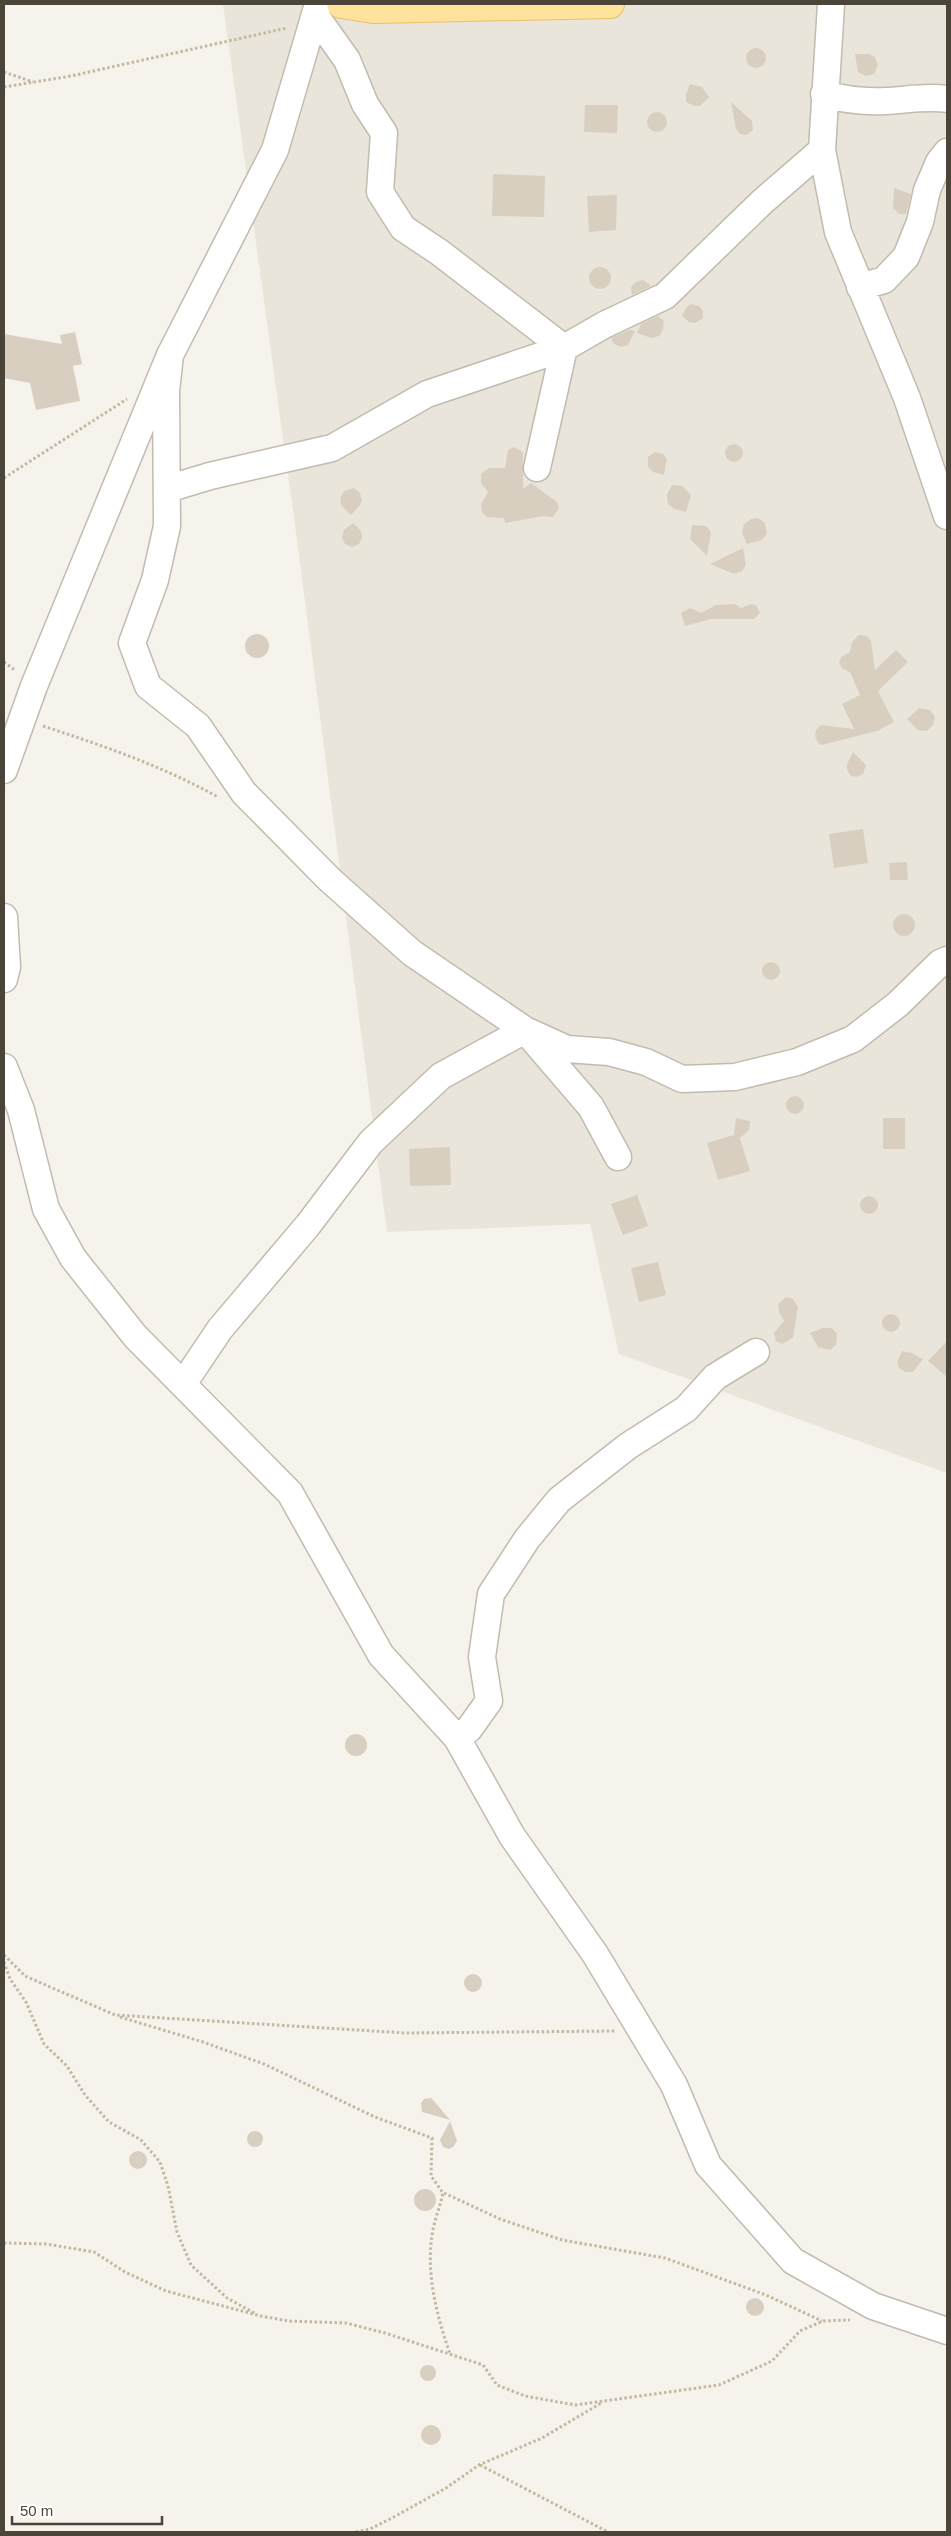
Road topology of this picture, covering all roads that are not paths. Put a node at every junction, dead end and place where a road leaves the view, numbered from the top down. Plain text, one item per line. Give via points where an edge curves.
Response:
1 (610, 4) edge
2 (831, 4) edge
3 (353, 5) edge
4 (315, 14) edge
5 (824, 94) junction
6 (947, 98) edge
7 (822, 150) junction
8 (947, 152) edge
9 (860, 287) junction
10 (564, 348) junction
11 (170, 355) junction
12 (537, 468) dead end
13 (167, 489) junction
14 (947, 516) edge
15 (4, 770) edge
16 (4, 917) edge
17 (947, 960) edge
18 (4, 979) edge
19 (525, 1030) junction
20 (4, 1067) edge
21 (618, 1157) dead end
22 (756, 1352) dead end
23 (183, 1384) junction
24 (457, 1738) junction
25 (912, 2318) junction
26 (947, 2319) edge
27 (947, 2331) edge

1 - 3 main road via 373,9
2 - 5 street
4 - 10 street via 347,60 365,104 384,133 380,192 403,228
4 - 11 street via 275,150
5 - 6 street via 850,101
5 - 7 street
7 - 9 street via 838,232
7 - 10 street via 762,202 666,296
8 - 9 street via 927,190 920,222 906,257 884,280
9 - 14 street via 907,398
10 - 12 street
10 - 13 street via 427,394 332,448
11 - 13 street via 166,391
11 - 15 street
13 - 19 street via 167,526 155,580 132,643 148,686 198,726 244,793 330,880 412,953
16 - 18 street via 7,967
17 - 19 street via 853,1039 797,1062 735,1077 682,1079 646,1062 609,1052 567,1049
19 - 21 street via 591,1107
19 - 23 street via 440,1076 371,1142 308,1225 220,1329
20 - 23 street via 21,1110 46,1209 73,1258 135,1336
22 - 24 street via 714,1377 686,1409 628,1446 559,1500 527,1539 491,1594 482,1657 489,1701 469,1730
23 - 24 street via 290,1493 381,1655
24 - 25 street via 512,1836 594,1954 674,2085 708,2165 793,2261 873,2306
25 - 26 street
25 - 27 street

